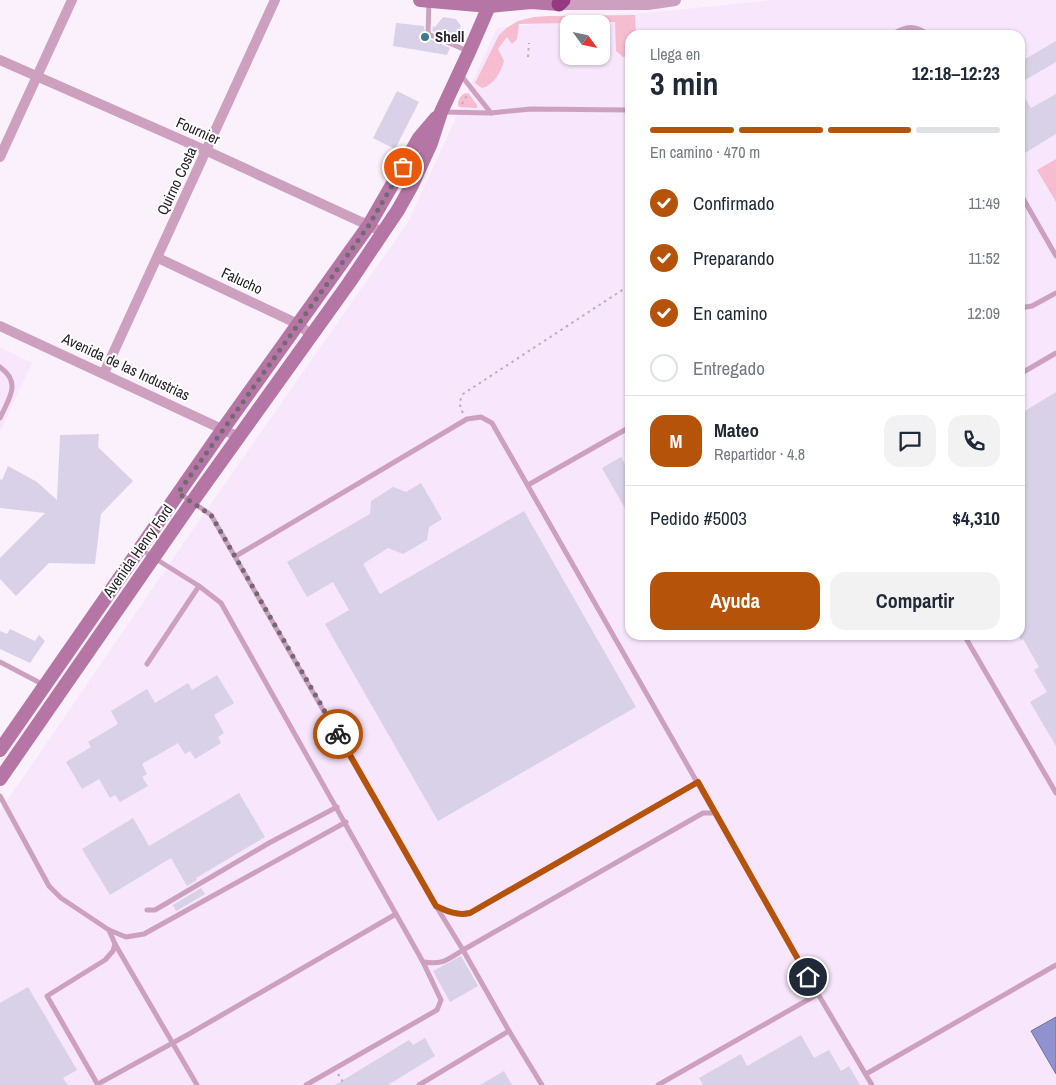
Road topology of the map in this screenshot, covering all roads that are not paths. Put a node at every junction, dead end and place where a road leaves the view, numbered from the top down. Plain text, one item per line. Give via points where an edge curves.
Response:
1 (72, 0) edge
2 (275, 0) edge
3 (424, 0) edge
4 (675, 0) edge
5 (491, 2) edge
6 (561, 2) edge
7 (901, 30) edge
8 (920, 30) edge
9 (470, 52) junction
10 (0, 60) edge
11 (459, 73) junction
12 (37, 76) junction
13 (625, 110) edge
14 (441, 112) junction
15 (491, 113) junction
16 (207, 151) junction
17 (0, 157) edge
18 (1025, 202) edge
19 (369, 225) junction
20 (383, 232) junction
21 (1056, 256) edge
22 (158, 258) junction
23 (1056, 293) edge
24 (1025, 307) edge
25 (298, 324) junction
26 (0, 326) edge
27 (312, 336) junction
28 (1056, 353) edge
29 (0, 366) edge
30 (1025, 371) edge
31 (104, 374) junction
32 (0, 418) edge
33 (223, 429) junction
34 (625, 430) edge
35 (239, 438) junction
36 (528, 485) junction
37 (178, 493) junction
38 (192, 502) junction
39 (140, 549) junction
40 (236, 556) junction
41 (153, 558) junction
42 (198, 586) junction
43 (967, 640) edge
44 (0, 662) edge
45 (147, 664) dead end
46 (45, 685) junction
47 (0, 750) edge
48 (0, 779) edge
49 (698, 782) junction
50 (1056, 794) edge
51 (0, 796) edge
52 (337, 808) junction
53 (716, 813) junction
54 (346, 822) junction
55 (436, 906) junction
56 (147, 910) dead end
57 (396, 914) junction
58 (109, 930) junction
59 (114, 944) junction
60 (463, 950) junction
61 (423, 962) junction
62 (1056, 965) edge
63 (818, 994) junction
64 (510, 1031) junction
65 (173, 1042) junction
66 (866, 1074) junction
67 (98, 1085) edge
68 (198, 1085) edge
69 (306, 1085) edge
70 (419, 1085) edge
71 (542, 1085) edge
72 (658, 1085) edge
73 (872, 1085) edge

1 - 12 street
2 - 16 street, Quirno Costa
3 - 5 main road
3 - 9 lane via 428,34
4 - 6 street via 642,4
5 - 6 main road
5 - 9 main road, Avenida Henry Ford
7 - 8 lane via 914,27
9 - 11 main road, Avenida Henry Ford
10 - 12 street, Fournier
11 - 14 main road, Avenida Henry Ford
11 - 15 lane
12 - 16 street, Fournier
12 - 17 street
13 - 15 lane via 531,109
14 - 15 lane
14 - 19 main road, Avenida Henry Ford via 420,138
14 - 20 main road, Avenida Henry Ford via 412,185
16 - 19 street, Fournier
16 - 22 street, Quirno Costa
18 - 21 lane
19 - 20 street, Fournier
19 - 25 main road, Avenida Henry Ford
20 - 27 main road, Avenida Henry Ford
22 - 25 street, Falucho
22 - 31 street, Quirno Costa
23 - 24 lane
25 - 27 street, Falucho
25 - 33 main road, Avenida Henry Ford
26 - 31 street, Avenida de las Industrias
27 - 35 main road, Avenida Henry Ford
28 - 30 lane
29 - 32 lane via 9,375 13,389
31 - 33 street, Avenida de las Industrias
33 - 35 street, Avenida de las Industrias
33 - 37 main road, Avenida Henry Ford
34 - 36 lane
35 - 38 main road, Avenida Henry Ford
36 - 40 lane via 492,423 481,417 467,419
36 - 49 lane
37 - 38 lane
37 - 39 main road, Avenida Henry Ford
38 - 40 lane via 211,515
38 - 41 main road, Avenida Henry Ford
39 - 41 lane
39 - 46 main road, Avenida Henry Ford
40 - 55 lane
41 - 42 lane
41 - 48 main road, Avenida Henry Ford
42 - 45 lane
42 - 52 lane via 215,597 225,609
43 - 50 lane
44 - 46 lane
46 - 47 main road, Avenida Henry Ford
49 - 53 lane
49 - 55 lane via 470,913 454,914
51 - 58 lane via 49,886 61,898
52 - 54 lane
52 - 56 lane via 269,843 155,910
53 - 60 lane via 703,813
53 - 63 lane
54 - 57 lane
54 - 58 lane via 144,934 126,937
55 - 60 lane
57 - 61 lane
57 - 65 lane
58 - 59 lane
59 - 65 lane
59 - 67 lane via 106,960 47,996
60 - 61 lane via 437,964
60 - 64 lane
61 - 69 lane via 441,1000 437,1010
62 - 66 lane
63 - 66 lane
63 - 72 lane
64 - 70 lane
64 - 71 lane
65 - 67 lane
65 - 68 lane
66 - 73 lane

